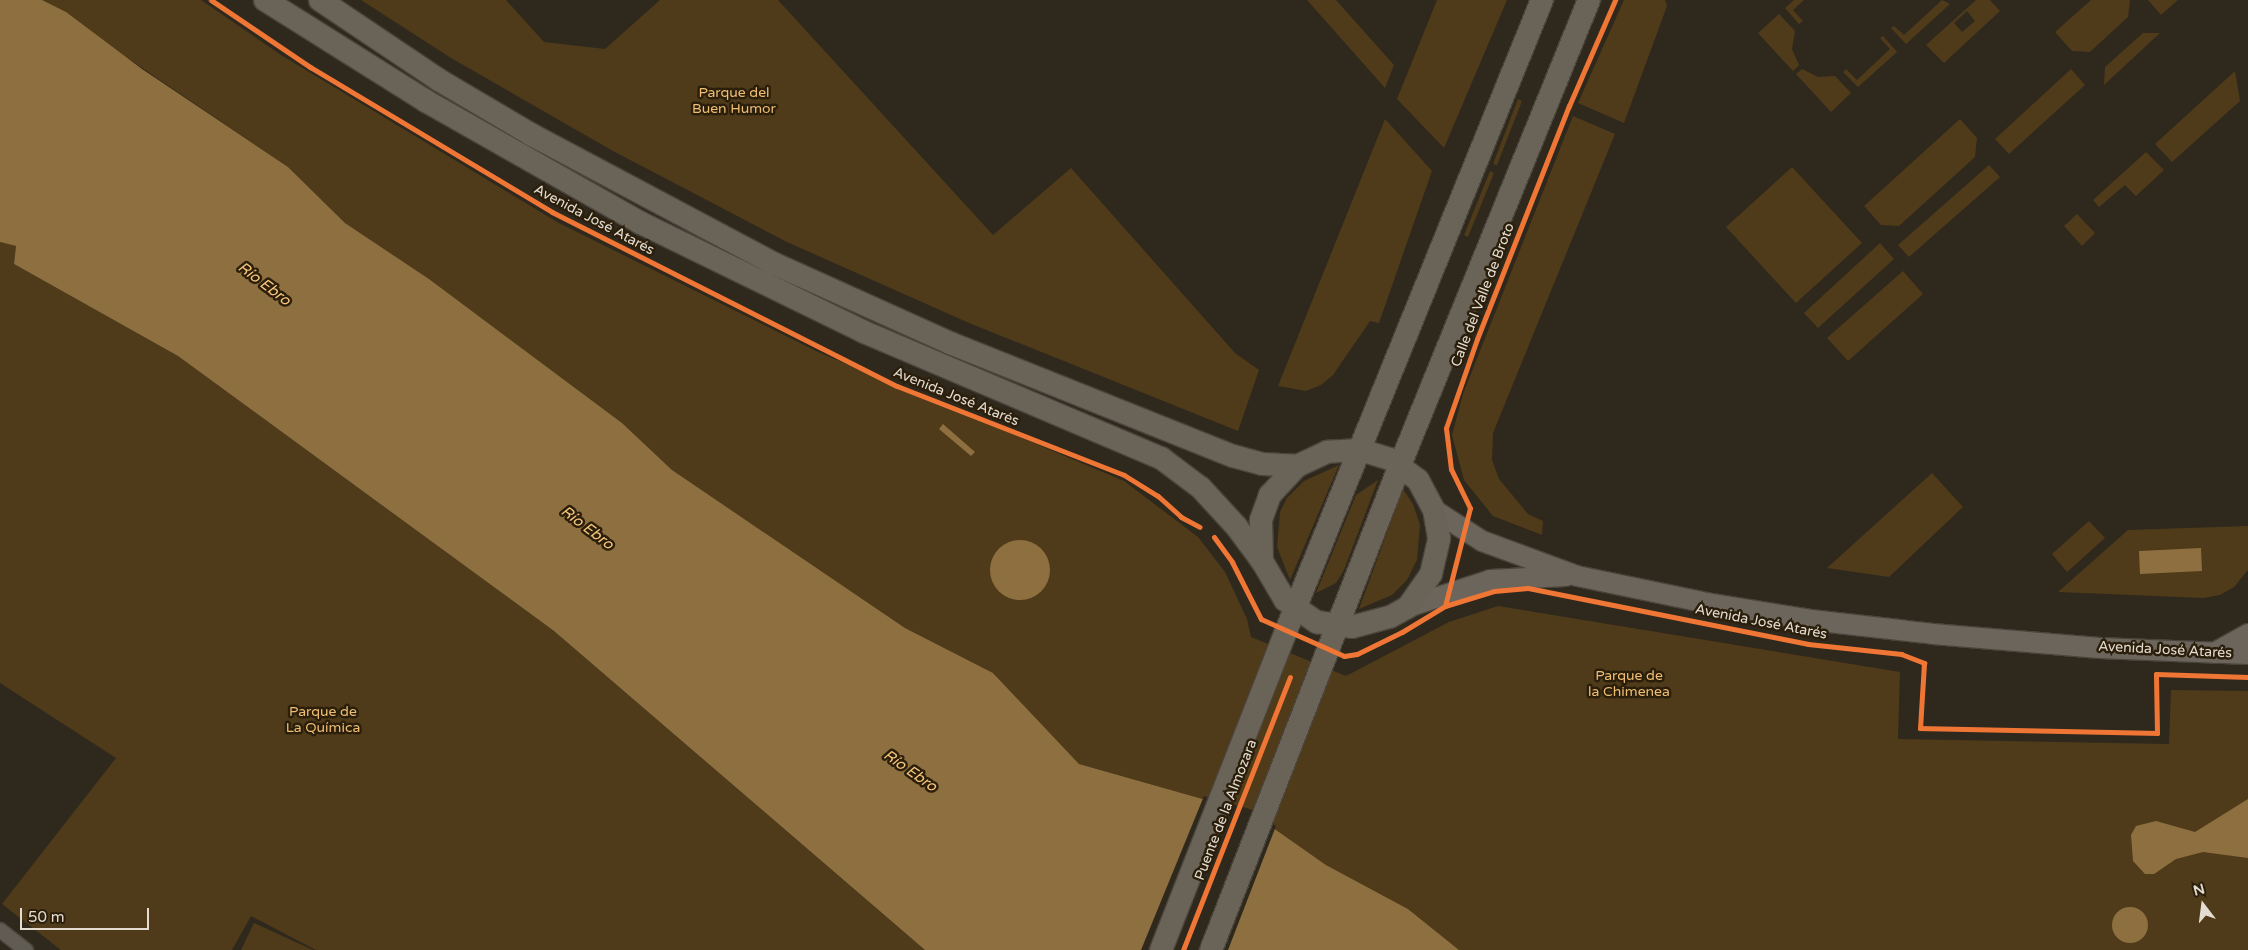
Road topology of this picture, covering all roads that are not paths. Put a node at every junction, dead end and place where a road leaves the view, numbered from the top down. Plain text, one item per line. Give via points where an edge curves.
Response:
1 (265, 0) edge
2 (320, 0) edge
3 (1542, 0) edge
4 (1589, 0) edge
5 (1360, 450) junction
6 (1400, 464) junction
7 (1297, 466) junction
8 (1434, 510) junction
9 (1262, 561) junction
10 (1577, 576) junction
11 (1408, 606) junction
12 (1294, 610) junction
13 (1338, 627) junction
14 (2248, 634) edge
15 (2212, 654) junction
16 (2248, 654) edge
17 (0, 930) edge
18 (26, 950) edge
19 (1161, 950) edge
20 (1211, 950) edge

1 - 9 main road, Avenida José Atarés via 426,102 641,222 864,332 1161,458 1201,488
2 - 7 main road, Avenida José Atarés via 440,80 532,135 775,264 950,343 1233,456 1262,464
3 - 5 main road
4 - 6 main road, Calle del Valle de Broto
5 - 6 main road, Avenida José Atarés
5 - 7 main road, Avenida José Atarés via 1327,452
5 - 12 main road
6 - 8 main road, Avenida José Atarés via 1418,480
6 - 13 main road, Calle del Valle de Broto
7 - 9 main road, Avenida José Atarés via 1277,486 1265,506 1260,530
8 - 10 main road, Avenida José Atarés via 1482,541
8 - 11 main road, Avenida José Atarés via 1439,538 1431,574
9 - 12 main road, Avenida José Atarés via 1277,590
10 - 11 main road, Avenida José Atarés via 1490,580
10 - 15 main road, Avenida José Atarés via 1811,620 2013,641
11 - 13 main road, Avenida José Atarés via 1369,624
12 - 13 main road, Avenida José Atarés via 1317,622
12 - 19 main road, Puente de la Almozara
13 - 20 main road, Calle del Valle de Broto
14 - 15 main road
15 - 16 main road, Avenida José Atarés
17 - 18 street

